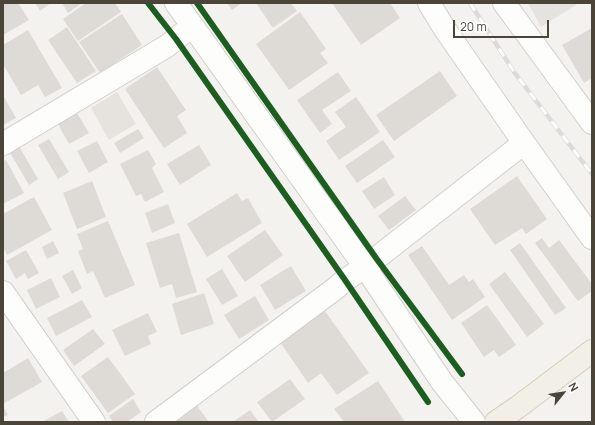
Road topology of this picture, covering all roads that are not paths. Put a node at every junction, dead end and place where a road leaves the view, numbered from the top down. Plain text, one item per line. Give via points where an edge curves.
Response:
1 (176, 3) edge
2 (429, 3) edge
3 (504, 3) edge
4 (192, 26) junction
5 (589, 115) edge
6 (3, 144) edge
7 (524, 144) junction
8 (592, 238) edge
9 (365, 267) junction
10 (3, 292) edge
11 (592, 351) edge
12 (94, 422) edge
13 (156, 422) edge
14 (474, 422) edge
15 (496, 422) edge

1 - 4 street
2 - 7 street
3 - 5 street
4 - 6 street via 167,46
4 - 9 street
7 - 8 street
7 - 9 street
9 - 13 street
9 - 14 street via 442,382
10 - 12 street
11 - 15 main road

